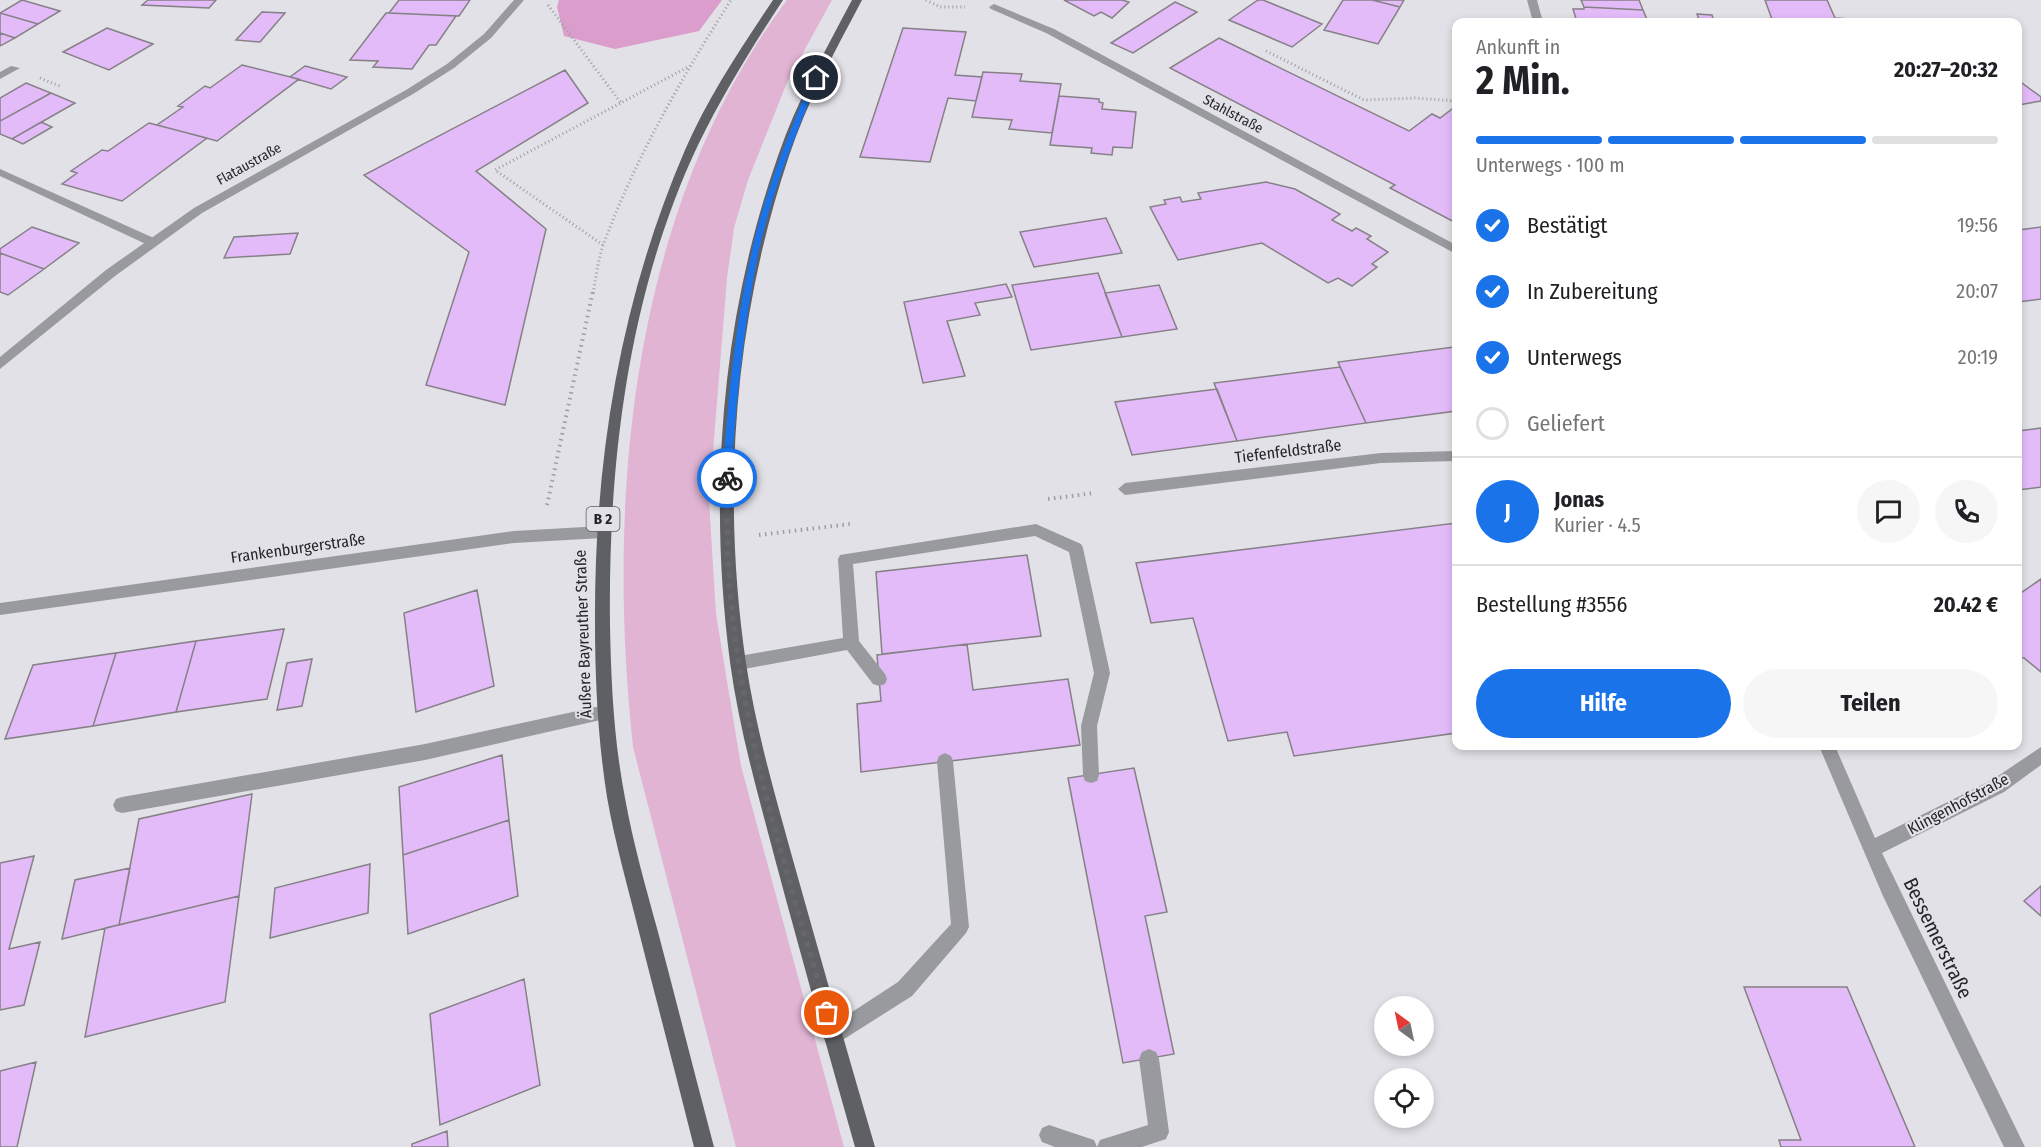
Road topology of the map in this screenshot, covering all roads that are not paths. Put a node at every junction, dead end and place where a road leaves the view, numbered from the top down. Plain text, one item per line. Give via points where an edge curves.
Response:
1 (519, 0) edge
2 (778, 0) edge
3 (857, 0) edge
4 (1532, 0) edge
5 (994, 7) road end
6 (1537, 18) edge
7 (15, 68) dead end
8 (0, 76) edge
9 (0, 172) edge
10 (152, 242) junction
11 (1452, 248) edge
12 (0, 364) edge
13 (1452, 456) edge
14 (1125, 489) dead end
15 (602, 532) junction
16 (0, 609) edge
17 (851, 643) junction
18 (739, 663) junction
19 (879, 678) dead end
20 (605, 712) junction
21 (1829, 750) edge
22 (2041, 755) edge
23 (945, 762) dead end
24 (1091, 775) dead end
25 (122, 805) dead end
26 (1872, 849) junction
27 (833, 1036) junction
28 (1149, 1059) dead end
29 (1049, 1135) dead end
30 (704, 1147) edge
31 (865, 1147) edge
32 (1087, 1147) edge
33 (1107, 1147) edge
34 (2014, 1147) edge

1 - 10 street, Flataustraße via 491,33 455,63 227,193
2 - 15 main road, Äußere Bayreuther Straße / B 2 via 704,121 662,227 620,374 609,442
3 - 18 main road via 823,63 786,150 755,254 744,308 733,386 726,539
4 - 6 street
5 - 11 street, Stahlstraße via 1050,31
7 - 8 street
9 - 10 street
10 - 12 street, Flataustraße via 67,306
13 - 14 street, Tiefenfeldstraße via 1381,458
15 - 16 street, Frankenburgerstraße via 514,537
15 - 20 main road, Äußere Bayreuther Straße / B 2
17 - 18 street
17 - 19 street
17 - 24 street via 845,559 1036,530 1076,548 1102,673 1089,726
18 - 27 main road via 764,788
20 - 25 street via 425,752
20 - 30 main road, Äußere Bayreuther Straße / B 2 via 626,845
21 - 26 street, Bessemerstraße
22 - 26 street, Klingenhofstraße via 1998,786
23 - 27 street via 960,927 905,989
26 - 34 street, Bessemerstraße
27 - 31 main road
28 - 33 street via 1159,1132
29 - 32 street

